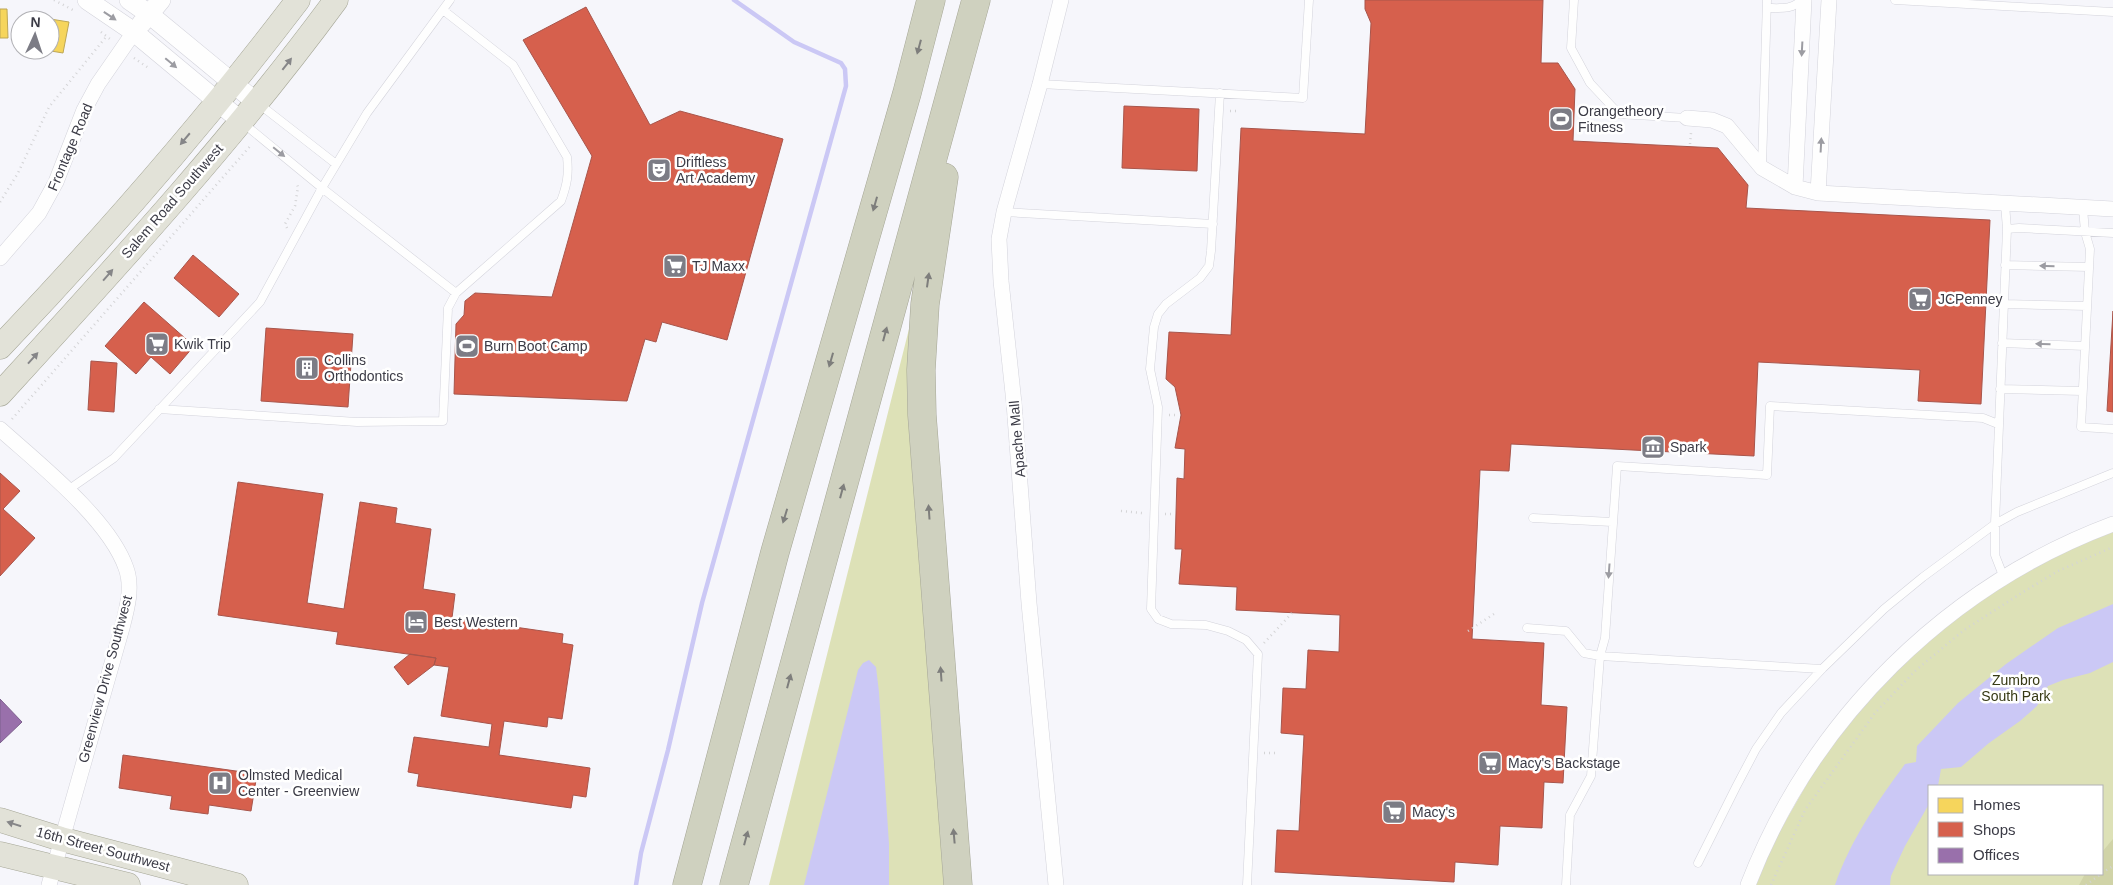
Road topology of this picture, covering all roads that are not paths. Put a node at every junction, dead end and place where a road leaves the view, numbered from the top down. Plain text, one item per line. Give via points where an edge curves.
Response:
1 (87, 0) edge
2 (129, 0) edge
3 (298, 0) edge
4 (336, 0) edge
5 (450, 0) edge
6 (931, 0) edge
7 (1061, 0) edge
8 (1309, 0) edge
9 (1574, 0) edge
10 (1802, 0) edge
11 (1829, 0) edge
12 (1895, 0) edge
13 (1957, 2) edge
14 (1767, 4) edge
15 (155, 7) edge
16 (443, 10) junction
17 (974, 11) edge
18 (2113, 12) edge
19 (134, 32) junction
20 (232, 83) junction
21 (1040, 84) junction
22 (1220, 93) junction
23 (217, 102) junction
24 (257, 102) junction
25 (1687, 118) joint
26 (250, 129) junction
27 (336, 164) junction
28 (1762, 168) junction
29 (1795, 187) junction
30 (322, 188) junction
31 (1818, 193) junction
32 (2005, 204) junction
33 (2083, 208) junction
34 (2113, 209) edge
35 (1004, 212) junction
36 (1213, 224) junction
37 (2007, 229) junction
38 (2085, 232) junction
39 (2113, 233) edge
40 (0, 258) edge
41 (2005, 265) junction
42 (2089, 267) junction
43 (456, 293) junction
44 (2004, 304) junction
45 (2087, 306) junction
46 (2002, 343) junction
47 (2085, 346) junction
48 (0, 347) edge
49 (2000, 389) junction
50 (2082, 391) junction
51 (0, 394) edge
52 (159, 409) junction
53 (1998, 424) junction
54 (2113, 429) edge
55 (1, 430) edge
56 (2113, 473) edge
57 (67, 491) junction
58 (1533, 518) dead end
59 (1612, 522) junction
60 (1995, 524) junction
61 (2113, 524) edge
62 (2004, 578) junction
63 (1527, 628) dead end
64 (1600, 656) junction
65 (1822, 669) junction
66 (0, 820) edge
67 (61, 839) junction
68 (0, 854) edge
69 (1698, 863) dead end
70 (52, 876) edge
71 (128, 885) edge
72 (236, 885) edge
73 (687, 885) edge
74 (734, 885) edge
75 (958, 885) edge
76 (1056, 885) edge
77 (1247, 885) edge
78 (1566, 885) edge
79 (1748, 885) edge

1 -> 19 street
2 - 15 street
3 - 20 main road
24 -> 4 main road, Salem Road Southwest
5 - 16 lane
6 -> 73 highway via 775,552
7 - 21 street, Apache Mall
8 - 22 lane via 1303,98
9 - 25 lane via 1571,48 1590,83 1619,114
10 - 14 lane via 1787,8
10 -> 29 street
31 -> 11 street
12 - 13 lane
13 - 18 lane
14 - 28 lane
15 - 19 street
15 - 20 street
16 - 27 lane via 366,113
16 - 43 lane via 513,65 567,157 569,172 561,201
74 -> 17 highway
75 -> 17 highway via 922,425 921,370 925,304 935,230
19 -> 23 street
19 - 40 street, Frontage Road via 84,110 56,182 40,213
20 - 23 main road
20 - 24 street
21 - 22 lane
21 - 35 street, Apache Mall
22 - 36 lane
23 - 26 street
23 -> 48 main road via 100,239
24 - 26 main road, Salem Road Southwest
24 - 27 lane
25 - 28 street via 1712,120 1728,126
26 -> 30 lane
51 -> 26 main road, Salem Road Southwest
27 - 30 lane
28 - 29 street
29 - 31 street
30 - 43 lane
30 - 52 lane via 260,302
31 - 32 street
32 - 33 street
32 - 37 lane
33 - 34 street
33 - 38 lane
35 - 36 lane
35 - 76 street, Apache Mall via 999,259
36 - 77 lane via 1208,266 1200,278 1166,304 1154,327 1150,369 1158,408 1151,610 1158,619 1171,624 1206,625 1228,631 1246,640 1258,654
37 - 38 lane
37 - 41 lane
38 - 39 lane
38 - 42 lane via 2090,249
42 -> 41 lane
41 - 44 lane
42 - 45 lane
43 - 52 lane via 448,308 443,421 357,422
44 - 45 lane
44 - 46 lane
45 - 47 lane
47 -> 46 lane
46 - 49 lane
47 - 50 lane
49 - 50 lane
49 - 53 lane
50 - 54 lane via 2081,427
52 - 57 lane via 114,458
53 - 59 lane via 1983,418 1770,406 1767,475 1616,466
53 - 60 lane
55 - 57 street, Greenview Drive Southwest
56 - 60 lane
57 - 67 street, Greenview Drive Southwest via 95,519 113,544 126,568 129,590 122,628
58 - 59 lane
59 -> 64 lane via 1605,638
60 - 62 lane via 1995,555
60 - 65 lane via 1884,609
61 - 62 street via 2056,548
62 - 79 street via 1970,599 1899,658 1842,721 1781,812
63 - 64 lane via 1566,631 1584,654
64 - 65 lane
64 - 78 lane via 1590,776 1570,814
65 - 69 lane via 1781,713 1756,749
67 -> 66 main road, 16th Street Southwest
67 - 70 street, Greenview Drive Southwest
67 - 72 main road, 16th Street Southwest
68 - 70 main road, 16th Street Southwest
70 - 71 main road, 16th Street Southwest

